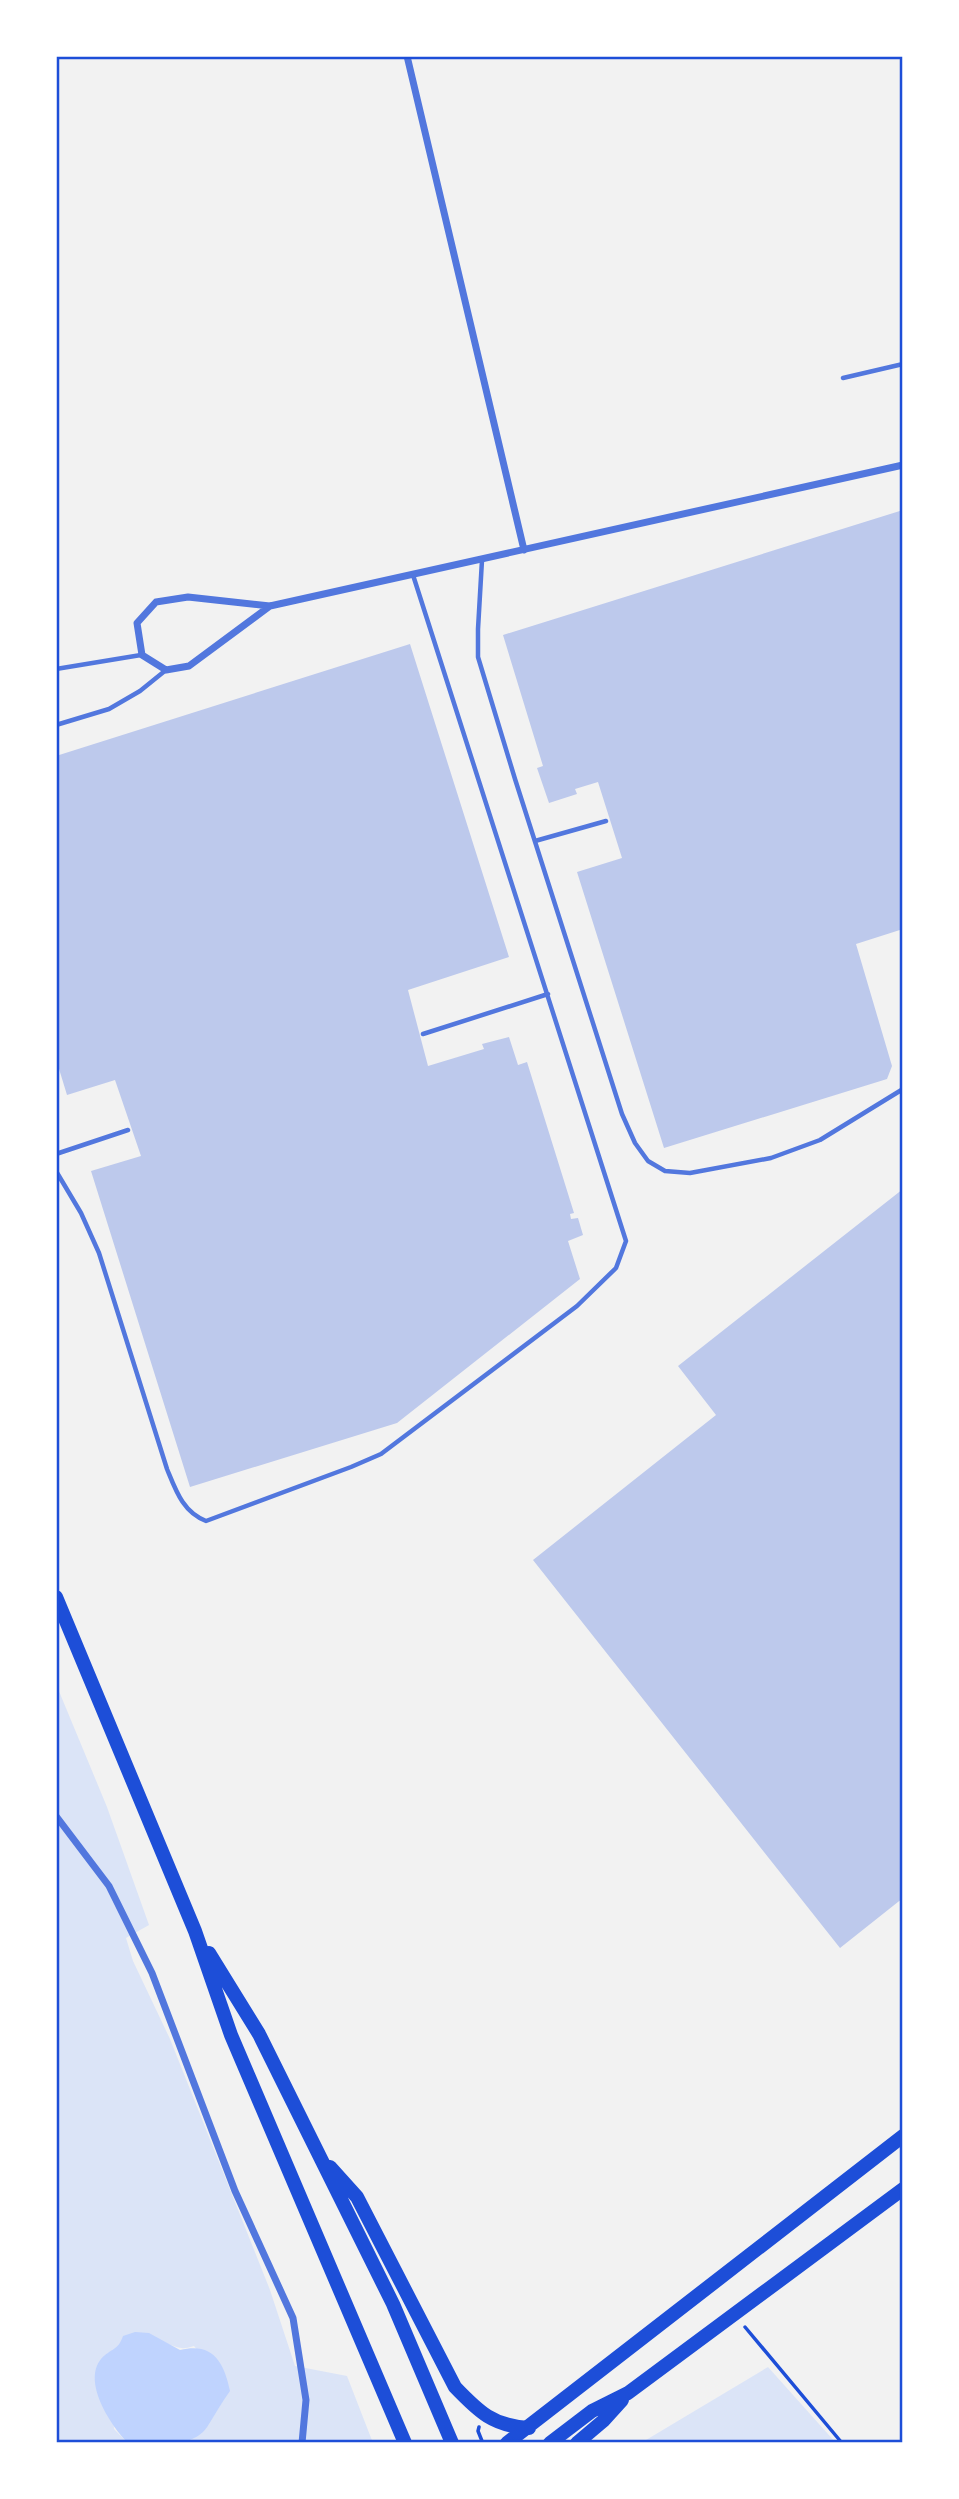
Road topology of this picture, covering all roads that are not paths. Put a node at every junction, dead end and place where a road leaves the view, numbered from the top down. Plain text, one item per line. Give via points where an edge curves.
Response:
1 (407, 56) edge
2 (903, 365) edge
3 (843, 378) dead end
4 (903, 465) edge
5 (524, 550) junction
6 (482, 559) junction
7 (412, 574) junction
8 (270, 606) junction
9 (142, 655) junction
10 (56, 669) edge
11 (166, 670) junction
12 (56, 725) edge
13 (606, 821) dead end
14 (535, 841) junction
15 (548, 994) junction
16 (423, 1034) dead end
17 (903, 1089) edge
18 (128, 1130) dead end
19 (56, 1154) edge
20 (56, 1171) edge
21 (56, 1597) edge
22 (56, 1815) edge
23 (195, 1931) junction
24 (903, 2136) edge
25 (318, 2153) junction
26 (903, 2189) edge
27 (628, 2393) junction
28 (528, 2428) junction
29 (302, 2443) edge
30 (405, 2443) edge
31 (452, 2443) edge
32 (507, 2443) edge
33 (550, 2443) edge
34 (578, 2443) edge

1 - 5 street
2 - 3 lane
4 - 5 street
5 - 6 street
6 - 7 street
6 - 14 lane via 478,657
7 - 8 street
7 - 15 lane
8 - 9 street via 188,597 156,602 137,623
8 - 11 street via 188,666
9 - 10 lane
9 - 11 street
11 - 12 lane via 109,709
13 - 14 lane
14 - 17 lane via 622,1114 648,1161 665,1171 690,1173 771,1158 820,1140
15 - 16 lane
15 - 20 lane via 626,1241 616,1268 577,1306 381,1454 206,1521 193,1516 181,1501 167,1469 99,1253
18 - 19 lane
21 - 23 main road
22 - 29 street via 109,1886 152,1973 235,2191 293,2318 306,2400
23 - 25 main road via 258,2034
23 - 30 main road via 231,2035
24 - 28 main road
25 - 28 main road via 357,2197 455,2387 477,2410 496,2421
25 - 31 main road via 393,2304
26 - 27 main road
27 - 33 main road via 592,2411
27 - 34 main road
28 - 32 main road

